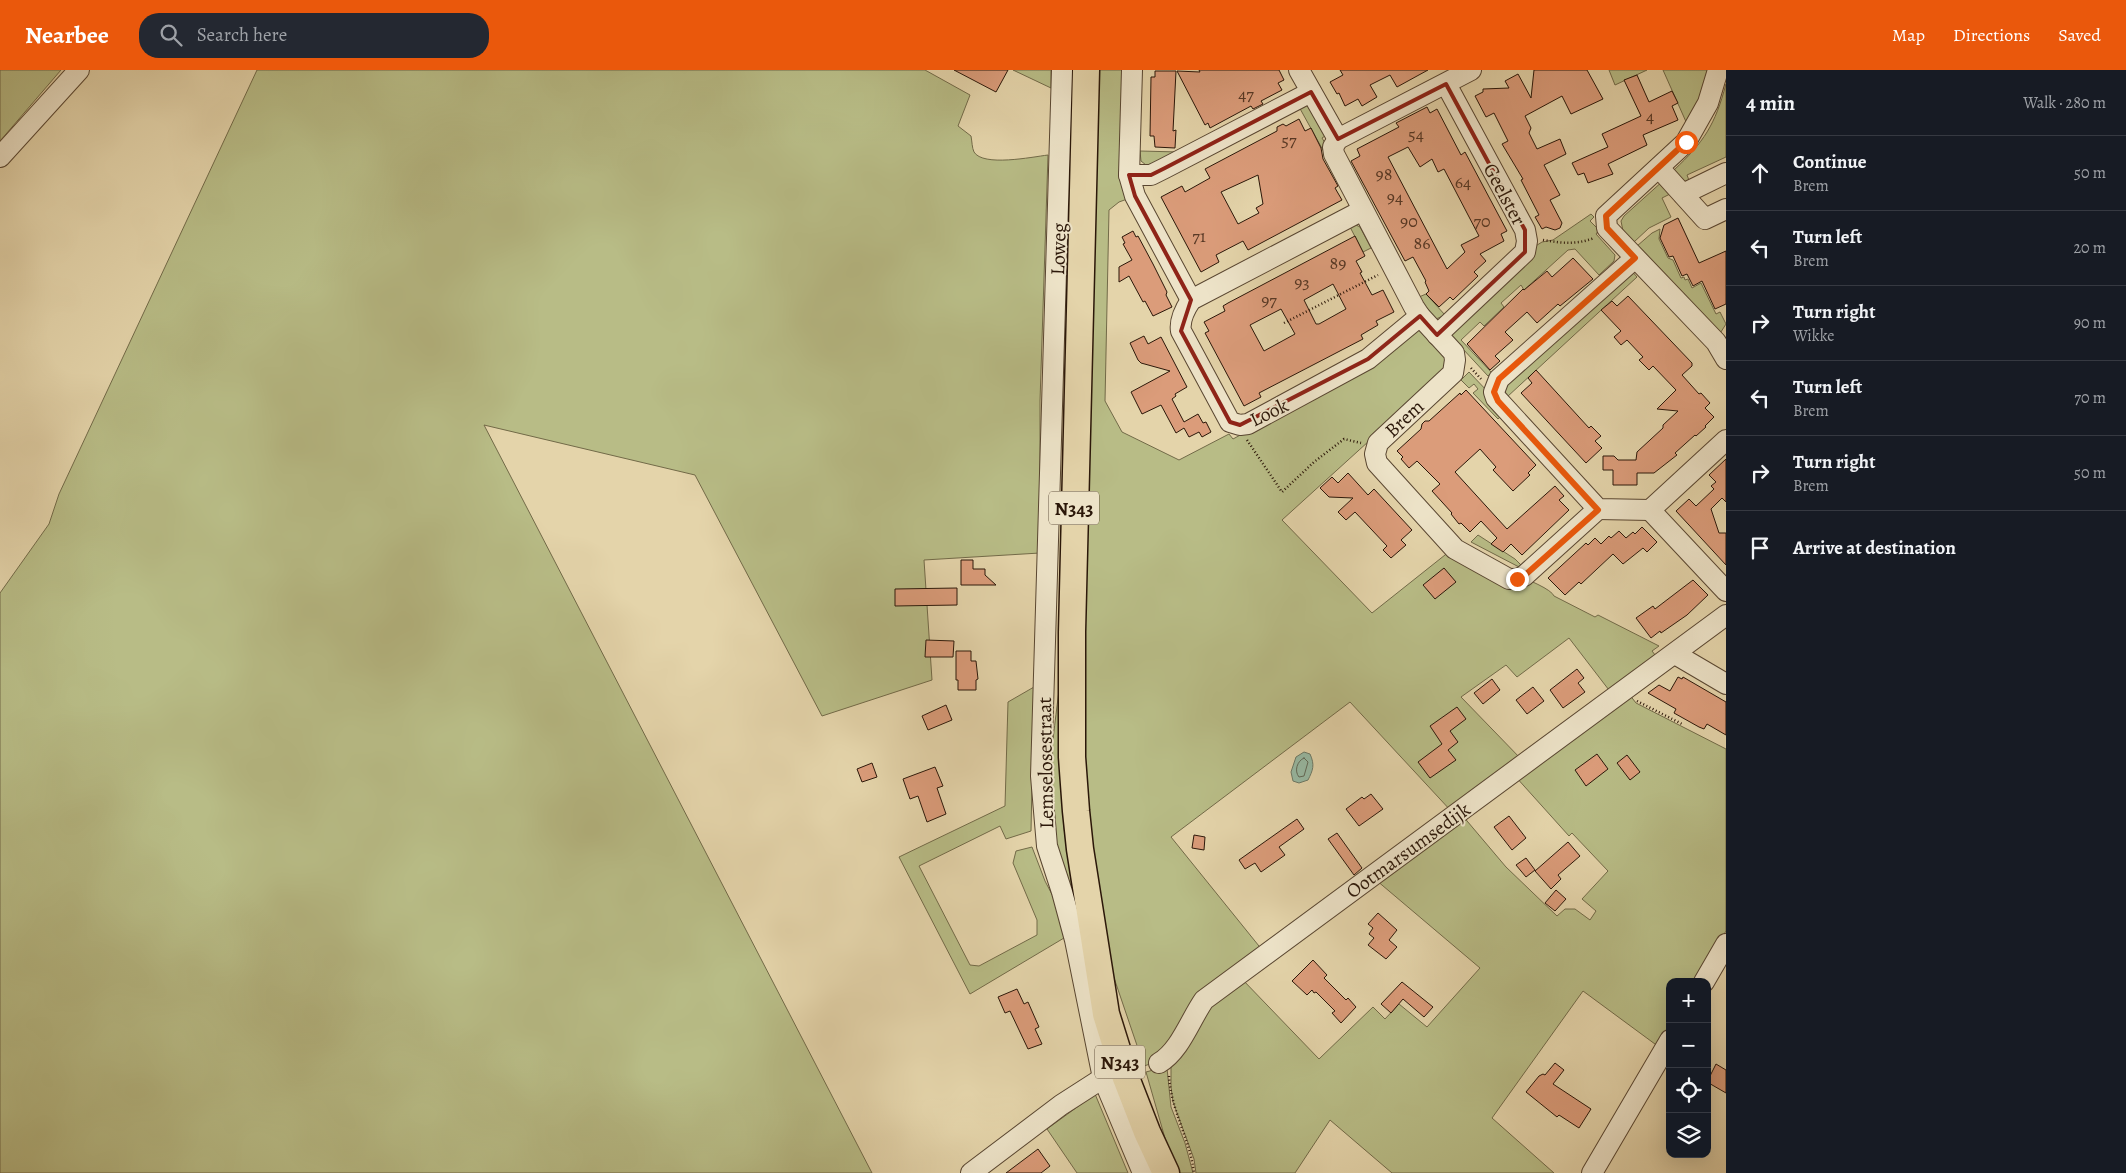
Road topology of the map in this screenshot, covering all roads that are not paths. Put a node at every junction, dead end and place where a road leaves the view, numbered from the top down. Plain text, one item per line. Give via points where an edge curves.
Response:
1 (79, 70) edge
2 (1062, 70) edge
3 (1086, 70) edge
4 (1132, 70) edge
5 (1299, 70) edge
6 (1471, 70) edge
7 (1718, 70) edge
8 (1446, 84) junction
9 (1311, 92) junction
10 (1338, 140) junction
11 (0, 157) edge
12 (1659, 168) junction
13 (1726, 173) edge
14 (1129, 176) junction
15 (1683, 194) junction
16 (1726, 209) edge
17 (1362, 210) junction
18 (1635, 258) junction
19 (1191, 300) junction
20 (1420, 316) junction
21 (1437, 335) junction
22 (1726, 359) edge
23 (1052, 428) joint
24 (1726, 440) edge
25 (1598, 510) junction
26 (1650, 510) junction
27 (1726, 591) edge
28 (1726, 615) edge
29 (1674, 654) junction
30 (1726, 684) edge
31 (1726, 944) edge
32 (1706, 978) edge
33 (1666, 1047) edge
34 (1163, 1061) road end
35 (1103, 1078) junction
36 (970, 1173) edge
37 (1143, 1173) edge
38 (1166, 1173) edge
39 (1592, 1173) edge

1 - 11 street
2 - 23 street, Loweg
3 - 38 main road, N343 via 1074,512 1072,757 1080,849 1106,1014 1119,1058
4 - 14 street
5 - 9 street
6 - 8 street
7 - 12 street via 1708,103 1686,142
8 - 10 street
8 - 21 street, Geelster via 1525,230 1527,241 1525,252
9 - 10 street
9 - 14 street via 1165,168 1151,174
10 - 17 street via 1333,146 1334,154
12 - 15 street
12 - 18 street via 1606,216 1607,228
13 - 15 street
14 - 19 street via 1135,196
15 - 16 street via 1705,219
17 - 19 street
17 - 20 street
18 - 22 street via 1716,342
18 - 25 street via 1499,379 1494,392 1498,401
19 - 20 street, Look via 1185,309 1181,331 1230,422 1240,425 1248,424 1368,359
20 - 21 street
21 - 25 street, Brem via 1454,353 1452,373 1378,443 1375,454 1377,463 1455,549 1509,579 1517,579
23 - 35 street, Lemselosestraat via 1041,776 1044,829 1075,940
24 - 26 street
25 - 26 street
26 - 27 street
28 - 29 street, Ootmarsumsedijk
29 - 30 street
29 - 34 street, Ootmarsumsedijk via 1204,1000 1174,1050
31 - 32 street
33 - 39 street
35 - 36 street
35 - 37 street, Lemselosestraat

